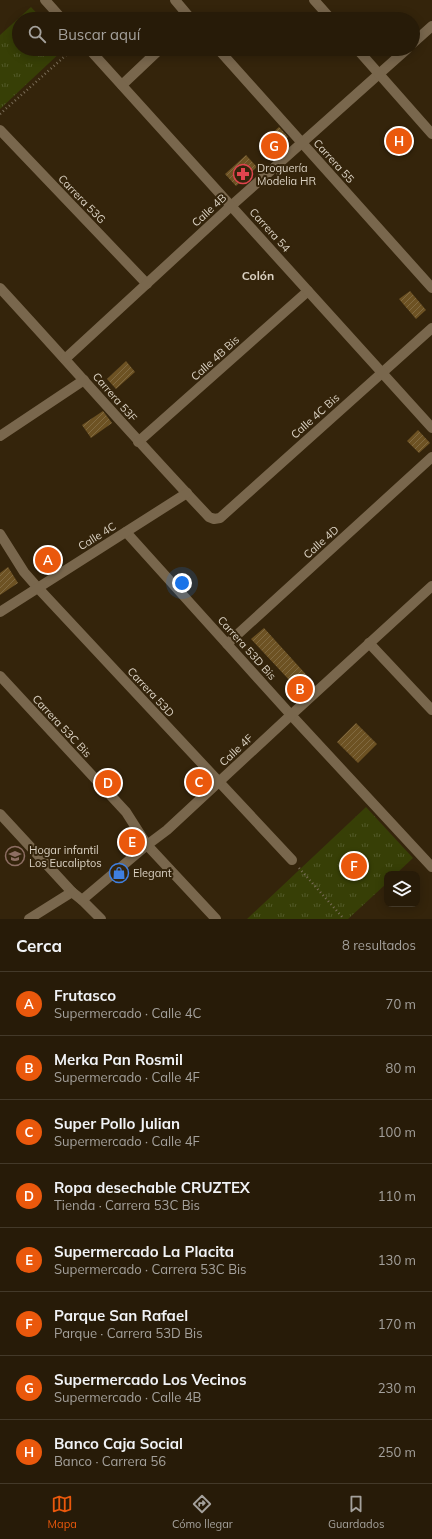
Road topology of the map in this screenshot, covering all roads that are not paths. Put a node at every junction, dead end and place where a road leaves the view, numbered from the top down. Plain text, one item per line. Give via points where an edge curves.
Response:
1 (45, 0) edge
2 (175, 0) edge
3 (314, 0) edge
4 (56, 12) edge
5 (185, 12) edge
6 (325, 12) edge
7 (432, 26) edge
8 (420, 37) edge
9 (95, 56) edge
10 (153, 56) edge
11 (224, 56) edge
12 (363, 56) edge
13 (399, 56) edge
14 (379, 74) junction
15 (122, 85) junction
16 (0, 130) edge
17 (432, 134) edge
18 (301, 143) junction
19 (231, 206) junction
20 (147, 284) junction
21 (0, 288) edge
22 (432, 288) edge
23 (308, 291) junction
24 (432, 328) edge
25 (65, 358) junction
26 (382, 372) junction
27 (84, 380) junction
28 (432, 428) edge
29 (0, 436) edge
30 (138, 442) junction
31 (432, 456) edge
32 (187, 493) junction
33 (214, 519) joint
34 (126, 532) junction
35 (0, 534) edge
36 (432, 586) edge
37 (38, 588) junction
38 (0, 612) edge
39 (369, 643) junction
40 (227, 644) junction
41 (0, 676) edge
42 (432, 710) edge
43 (291, 715) junction
44 (219, 782) junction
45 (0, 814) edge
46 (147, 845) junction
47 (292, 860) road end
48 (432, 867) edge
49 (72, 892) junction
50 (82, 900) junction
51 (29, 919) edge
52 (101, 919) edge
53 (216, 919) edge

1 - 4 street
2 - 5 street
3 - 6 street
7 - 8 street
9 - 15 street, Carrera 54
10 - 15 street
11 - 18 street, Carrera 55
12 - 14 street
13 - 14 street, Calle 4B
14 - 17 street
14 - 18 street, Calle 4B
15 - 19 street, Carrera 54
16 - 20 street, Carrera 53G
18 - 19 street, Calle 4B
18 - 22 street, Carrera 55
19 - 20 street, Calle 4B
19 - 23 street, Carrera 54
20 - 25 street, Calle 4B
21 - 25 street, Carrera 53F
23 - 26 street, Carrera 54
23 - 30 street, Calle 4B Bis
24 - 26 street, Calle 4C Bis
25 - 27 street, Carrera 53F
26 - 28 street, Carrera 54
26 - 33 street, Calle 4C Bis via 220,518
27 - 29 street
27 - 30 street, Carrera 53F
30 - 32 street, Carrera 53F
31 - 40 street, Calle 4D
32 - 33 street, Carrera 53F via 209,517
32 - 34 street, Calle 4C
34 - 37 street, Calle 4C
34 - 40 street, Carrera 53D Bis
35 - 37 street, Carrera 53D via 24,572
36 - 39 street, Calle 4F
37 - 38 street, Calle 4C
37 - 44 street, Carrera 53D
39 - 42 street
39 - 43 street, Calle 4F
40 - 43 street, Carrera 53D Bis
41 - 46 street, Carrera 53C Bis via 126,812
43 - 44 street, Calle 4F
43 - 48 street, Carrera 53D Bis
44 - 46 street, Calle 4F via 178,821
44 - 47 street, Carrera 53D
45 - 49 street
46 - 50 street, Calle 4F
46 - 53 street, Carrera 53C Bis
49 - 50 street
49 - 51 street
50 - 52 street

